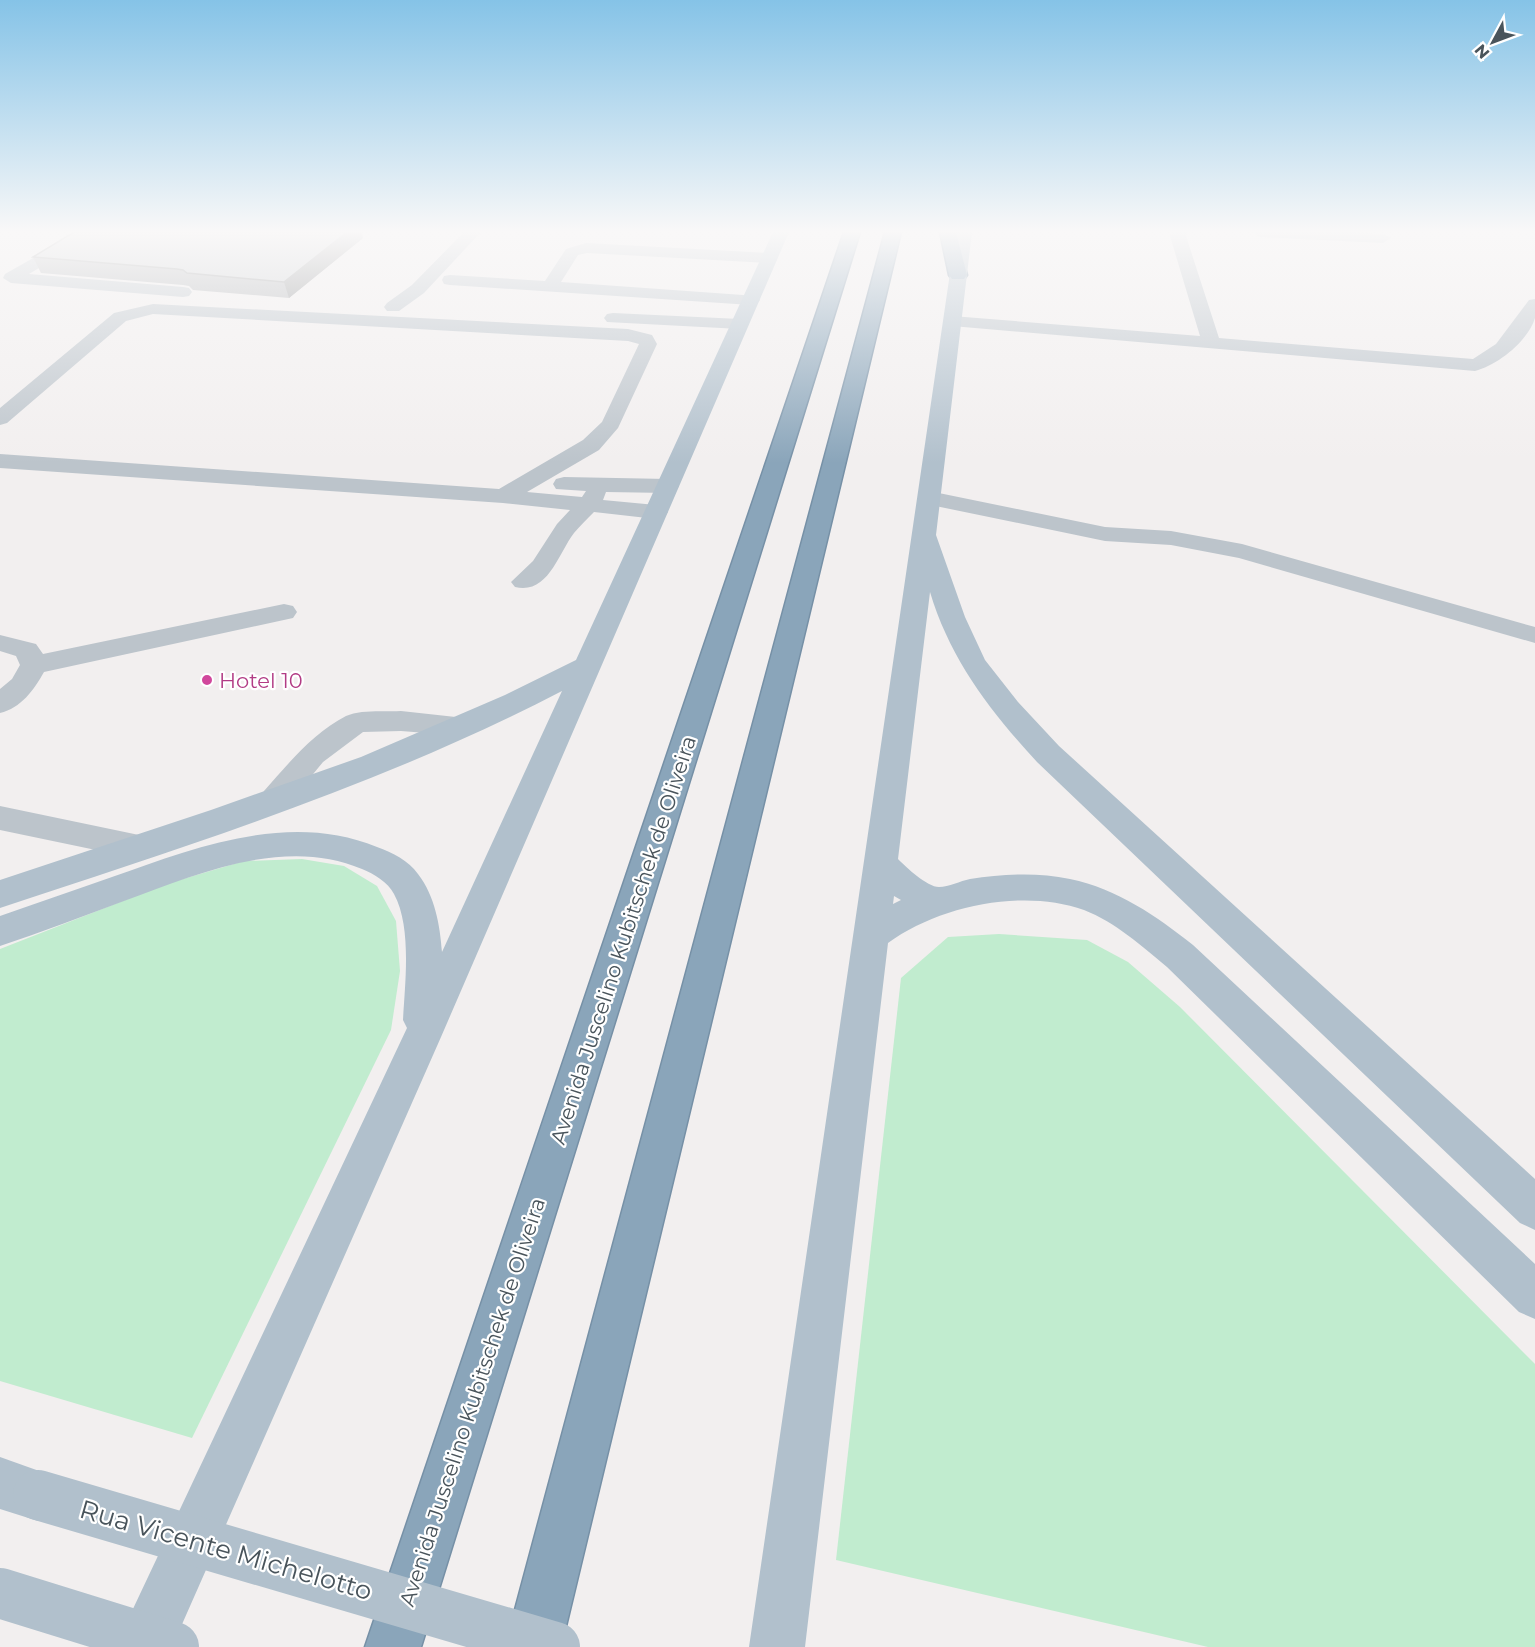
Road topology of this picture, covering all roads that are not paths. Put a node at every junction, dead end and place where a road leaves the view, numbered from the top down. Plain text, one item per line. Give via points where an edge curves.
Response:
1 (431, 309) edge
2 (747, 309) edge
3 (827, 309) edge
4 (873, 309) edge
5 (954, 309) edge
6 (1201, 309) edge
7 (1532, 309) edge
8 (952, 321) junction
9 (740, 324) junction
10 (1211, 342) junction
11 (0, 419) edge
12 (0, 461) edge
13 (528, 482) junction
14 (600, 484) junction
15 (668, 486) junction
16 (503, 496) junction
17 (929, 498) junction
18 (590, 505) junction
19 (656, 512) junction
20 (924, 532) junction
21 (524, 582) dead end
22 (284, 612) dead end
23 (1535, 636) edge
24 (0, 643) edge
25 (34, 665) junction
26 (585, 668) junction
27 (0, 704) edge
28 (464, 726) junction
29 (275, 799) junction
30 (0, 818) edge
31 (138, 847) junction
32 (881, 861) junction
33 (0, 894) edge
34 (937, 902) junction
35 (0, 931) edge
36 (871, 936) junction
37 (422, 1037) junction
38 (1535, 1208) edge
39 (1535, 1296) edge
40 (19, 1489) edge
41 (0, 1593) edge
42 (143, 1647) edge
43 (174, 1647) edge
44 (393, 1647) edge
45 (532, 1647) edge
46 (555, 1647) edge
47 (777, 1647) edge

1 - 9 street
2 - 9 main road
3 - 44 highway, Avenida Juscelino Kubitschek de Oliveira
4 - 45 highway
5 - 8 main road
6 - 10 street
7 - 10 street via 1503,350 1491,360 1475,365
8 - 10 street
8 - 17 main road
9 - 15 main road
11 - 13 street via 120,317 153,309 645,339 648,344 611,424 591,445
12 - 16 street
13 - 14 street
13 - 16 street
14 - 15 street
14 - 18 street
15 - 19 main road
16 - 18 street
17 - 20 main road
17 - 23 street via 1105,534 1171,538 1242,551
18 - 19 street
18 - 21 street via 565,530 535,576
19 - 26 main road
20 - 32 main road
20 - 38 main road via 971,660 1020,724
22 - 25 street
24 - 25 street via 27,650
25 - 27 street via 23,685
26 - 28 main road
26 - 37 main road
28 - 29 main road
28 - 29 street via 401,721 356,723 313,755
29 - 31 main road
30 - 31 street
31 - 33 main road
32 - 34 main road via 904,886
32 - 36 main road
34 - 36 main road via 896,918
34 - 39 main road via 997,889 1062,891 1092,899 1151,932
35 - 37 main road via 172,868 253,848 331,844 364,852 390,868 409,887 419,912 423,951
36 - 47 main road
37 - 42 main road
40 - 46 main road, Rua Vicente Michelotto, bridge
41 - 43 main road, bridge

